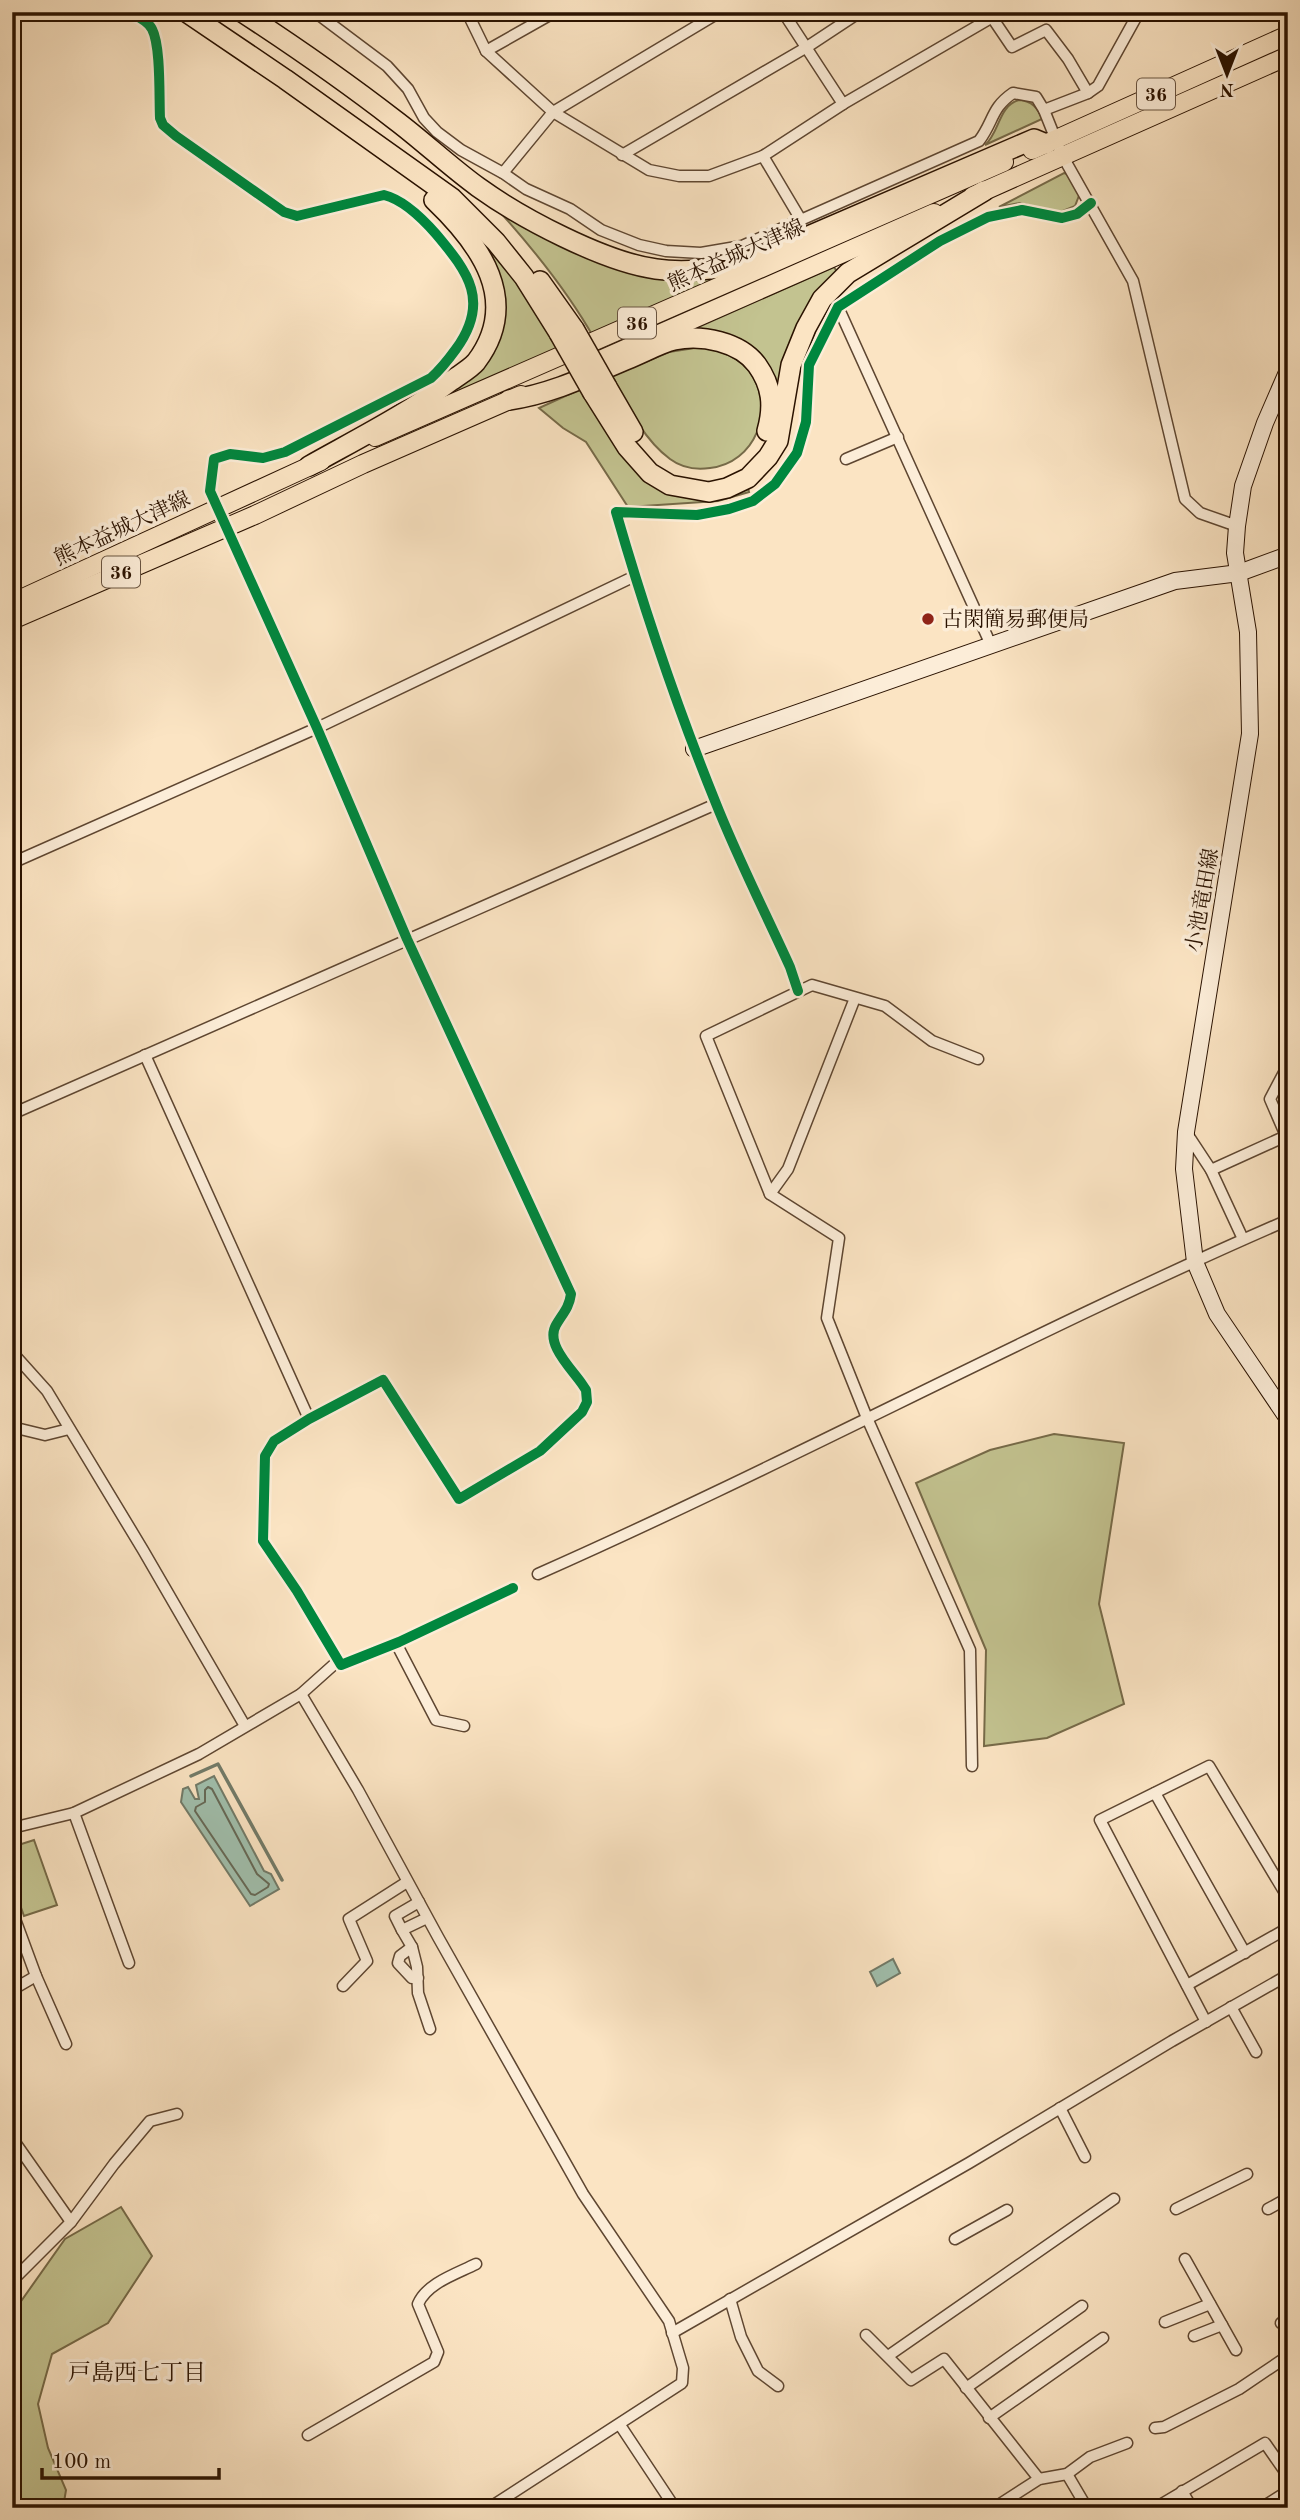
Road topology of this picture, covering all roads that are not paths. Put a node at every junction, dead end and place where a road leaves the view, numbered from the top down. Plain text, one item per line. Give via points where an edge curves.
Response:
1 (130, 12) edge
2 (179, 12) edge
3 (242, 12) edge
4 (315, 12) edge
5 (467, 12) edge
6 (555, 12) edge
7 (720, 12) edge
8 (783, 12) edge
9 (860, 12) edge
10 (1139, 12) edge
11 (990, 15) edge
12 (194, 17) edge
13 (1288, 35) edge
14 (807, 47) junction
15 (486, 51) junction
16 (1288, 56) edge
17 (1088, 93) junction
18 (843, 104) junction
19 (1044, 110) junction
20 (553, 112) junction
21 (395, 119) junction
22 (377, 144) junction
23 (1055, 146) junction
24 (622, 155) junction
25 (763, 156) junction
26 (503, 173) junction
27 (984, 191) junction
28 (1091, 203) junction
29 (801, 220) junction
30 (838, 307) junction
31 (566, 331) junction
32 (1288, 370) edge
33 (600, 390) junction
34 (509, 400) junction
35 (898, 437) junction
36 (846, 459) dead end
37 (309, 466) junction
38 (218, 509) junction
39 (1237, 526) junction
40 (226, 527) junction
41 (1288, 555) edge
42 (1238, 573) junction
43 (635, 576) junction
44 (14, 614) edge
45 (991, 645) junction
46 (12, 701) edge
47 (317, 728) junction
48 (694, 749) junction
49 (716, 804) junction
50 (12, 863) edge
51 (407, 939) junction
52 (798, 991) junction
53 (855, 998) junction
54 (145, 1055) junction
55 (978, 1059) dead end
56 (1288, 1065) edge
57 (12, 1114) edge
58 (1186, 1132) junction
59 (1287, 1136) edge
60 (1211, 1170) junction
61 (770, 1194) junction
62 (1288, 1220) edge
63 (1243, 1239) junction
64 (1195, 1262) junction
65 (12, 1352) edge
66 (867, 1418) junction
67 (309, 1419) junction
68 (1288, 1419) edge
69 (12, 1427) edge
70 (69, 1429) junction
71 (538, 1574) dead end
72 (513, 1588) dead end
73 (396, 1643) junction
74 (339, 1660) junction
75 (301, 1695) junction
76 (245, 1726) junction
77 (464, 1726) dead end
78 (972, 1766) dead end
79 (1156, 1793) junction
80 (74, 1812) junction
81 (12, 1828) edge
82 (407, 1882) junction
83 (1288, 1898) edge
84 (419, 1902) junction
85 (12, 1911) edge
86 (427, 1918) junction
87 (1288, 1928) edge
88 (402, 1930) junction
89 (412, 1947) junction
90 (1245, 1952) junction
91 (129, 1963) dead end
92 (1288, 1975) edge
93 (36, 1976) junction
94 (418, 1978) junction
95 (1187, 1985) junction
96 (343, 1986) dead end
97 (12, 1990) edge
98 (1231, 2007) junction
99 (1206, 2022) junction
100 (430, 2029) dead end
101 (66, 2044) dead end
102 (1256, 2052) dead end
103 (1060, 2108) junction
104 (177, 2114) dead end
105 (12, 2138) edge
106 (1085, 2157) dead end
107 (1247, 2174) dead end
108 (1288, 2198) edge
109 (1114, 2199) dead end
110 (1176, 2209) dead end
111 (1268, 2209) dead end
112 (1007, 2210) dead end
113 (71, 2222) junction
114 (955, 2239) dead end
115 (1185, 2259) dead end
116 (476, 2264) dead end
117 (12, 2281) edge
118 (730, 2299) junction
119 (1210, 2304) junction
120 (1082, 2306) dead end
121 (1165, 2322) dead end
122 (1222, 2325) junction
123 (672, 2333) junction
124 (866, 2335) dead end
125 (1194, 2336) dead end
126 (1103, 2337) dead end
127 (1236, 2350) dead end
128 (888, 2356) junction
129 (1288, 2356) edge
130 (778, 2386) dead end
131 (966, 2388) junction
132 (989, 2418) junction
133 (620, 2424) junction
134 (1155, 2428) dead end
135 (308, 2435) dead end
136 (1127, 2443) dead end
137 (1067, 2474) junction
138 (1288, 2475) edge
139 (1039, 2479) junction
140 (1182, 2491) junction
141 (1288, 2491) edge
142 (1012, 2496) junction
143 (489, 2508) edge
144 (675, 2508) edge
145 (994, 2508) edge
146 (1019, 2508) edge
147 (1087, 2508) edge
148 (1154, 2508) edge
149 (1192, 2508) edge
150 (1261, 2508) edge

1 - 38 street via 152,29 160,118 176,136 284,212 297,216 384,195 397,198 429,225 457,259 474,299 464,338 430,378 285,452 263,458 230,454 214,459 210,491
2 - 12 highway
3 - 21 highway
4 - 26 street via 387,66 438,132
5 - 15 street
6 - 15 street
7 - 20 street
8 - 14 street
9 - 14 street
10 - 17 street via 1098,86
11 - 17 street via 1012,47 1046,30
11 - 18 street
12 - 22 highway
13 - 23 main road, 熊本益城大津線 / 36
14 - 18 street
14 - 24 street
15 - 20 street
16 - 23 main road, 熊本益城大津線 / 36
17 - 19 street
18 - 25 street
19 - 23 street
19 - 29 street via 1036,97 1013,93 995,108 991,125 979,141
20 - 24 street
20 - 26 street
21 - 23 highway via 479,187 530,218 588,248 657,269 741,265 1034,139
21 - 31 highway via 523,256
22 - 31 highway via 452,198 496,242
22 - 37 highway via 471,241 496,291 497,315 491,338 475,364 425,401
23 - 27 main road, 熊本益城大津線 / 36
23 - 28 street
23 - 37 main road, 熊本益城大津線 / 36
24 - 25 street via 649,170 679,177 709,176
25 - 29 street
26 - 29 street via 601,230 666,251 701,253 742,246
27 - 33 highway via 848,274 822,299 792,365 778,441 748,478 709,492 670,485 650,473 627,447
27 - 34 main road, 熊本益城大津線 / 36
28 - 30 street via 1062,218 1022,210 988,217 940,241
28 - 39 street via 1133,281 1185,499 1200,513
30 - 35 street
30 - 43 street via 808,365 806,422 797,453 775,484 752,501 697,515 616,512
31 - 33 highway, bridge
32 - 39 main road, 小池竜田線 via 1243,486
33 - 34 highway via 662,469 690,478 719,479 744,467 768,429 771,398 762,372 751,357 713,339 675,340 538,396
34 - 40 main road, 熊本益城大津線 / 36
35 - 36 street
35 - 45 street
37 - 38 main road, 熊本益城大津線 / 36
38 - 40 street
38 - 44 main road, 熊本益城大津線 / 36
39 - 42 main road, 小池竜田線
40 - 44 main road, 熊本益城大津線 / 36
40 - 47 street
41 - 42 main road
42 - 45 main road via 1175,581
42 - 58 main road, 小池竜田線 via 1248,632 1250,734
43 - 47 street
43 - 48 street
44 - 46 street
45 - 48 main road
47 - 50 street
47 - 51 street
48 - 49 street
49 - 51 street
49 - 52 street
51 - 54 street
51 - 67 street via 571,1294 569,1307 554,1328 553,1343 586,1390 587,1402 540,1451 459,1499 383,1380
52 - 53 street via 812,985
52 - 61 street via 706,1036
53 - 55 street via 885,1006 932,1041
53 - 61 street via 788,1169
54 - 57 street
54 - 67 street
56 - 59 street via 1270,1099
58 - 60 street
58 - 64 main road, 小池竜田線 via 1184,1169
59 - 60 street
60 - 63 street
61 - 66 street via 839,1238 827,1318
62 - 63 street
63 - 64 street
64 - 66 street
64 - 68 main road, 小池竜田線 via 1217,1314
65 - 70 street via 47,1391
66 - 71 street via 658,1521
66 - 78 street via 970,1650
67 - 74 street via 274,1441 265,1455 263,1541
69 - 70 street via 45,1435
70 - 76 street
72 - 73 street
73 - 74 street via 341,1665
73 - 77 street via 436,1720
74 - 75 street
75 - 76 street
75 - 82 street
76 - 80 street via 198,1754
79 - 83 street via 1209,1766
79 - 90 street
79 - 95 street via 1100,1820
80 - 81 street
80 - 91 street
82 - 84 street
82 - 96 street via 349,1919 367,1961
84 - 86 street
84 - 88 street via 394,1916
85 - 93 street
86 - 88 street
86 - 123 street via 583,2194 669,2321
87 - 90 street
88 - 89 street
89 - 94 street
89 - 94 street via 398,1963 412,1978
90 - 95 street
92 - 98 street
93 - 97 street
93 - 101 street
94 - 100 street
95 - 99 street
98 - 99 street
98 - 102 street
99 - 103 street
103 - 106 street
103 - 118 street
104 - 113 street via 150,2122
105 - 113 street
107 - 110 street
108 - 111 street
109 - 128 street
112 - 114 street
113 - 117 street
115 - 119 street
116 - 135 street via 431,2288 418,2304 438,2352 435,2362
118 - 123 street
118 - 130 street via 741,2337 758,2371
119 - 121 street
119 - 122 street
120 - 131 street
122 - 125 street
122 - 127 street
123 - 133 street via 683,2368 682,2384
124 - 128 street
126 - 132 street
128 - 131 street via 911,2380 944,2359
129 - 134 street via 1239,2389
131 - 132 street
132 - 139 street
133 - 143 street
133 - 144 street
136 - 137 street via 1090,2457
137 - 139 street
137 - 147 street
138 - 140 street via 1265,2443
139 - 142 street
140 - 148 street
140 - 149 street
141 - 150 street
142 - 145 street
142 - 146 street

